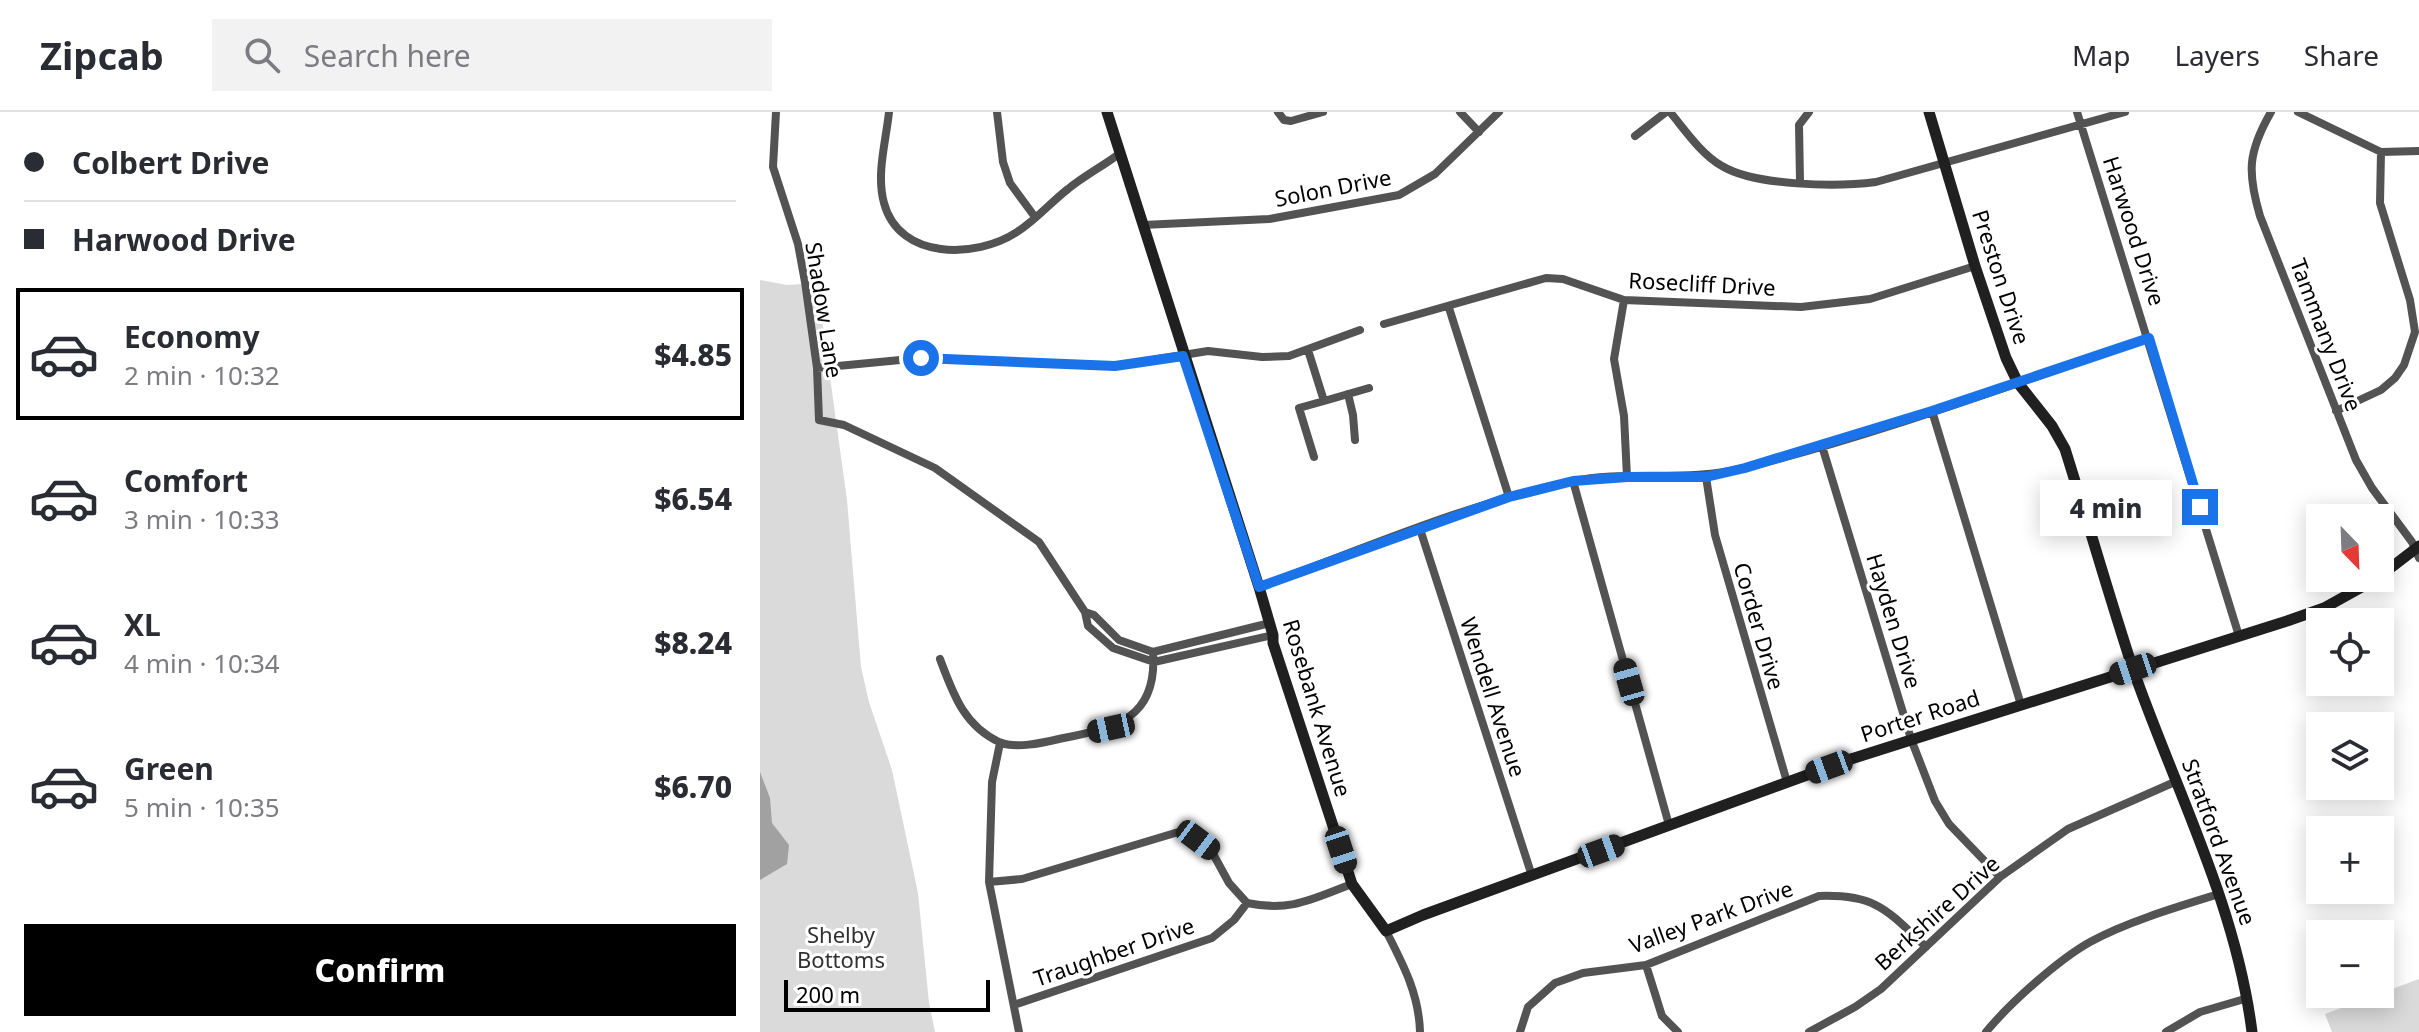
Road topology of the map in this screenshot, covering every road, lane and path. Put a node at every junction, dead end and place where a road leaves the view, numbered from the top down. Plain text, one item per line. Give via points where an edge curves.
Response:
1 (776, 112) edge
2 (889, 112) edge
3 (997, 112) edge
4 (1107, 112) edge
5 (1278, 112) edge
6 (1323, 112) edge
7 (1460, 112) edge
8 (1499, 112) edge
9 (1668, 112) edge
10 (1809, 112) edge
11 (1929, 112) edge
12 (2077, 112) edge
13 (2125, 112) edge
14 (2271, 112) edge
15 (2298, 112) edge
16 (1303, 115) edge
17 (2081, 125) junction
18 (1479, 132) junction
19 (1635, 136) dead end
20 (2419, 151) edge
21 (2381, 152) junction
22 (1119, 154) junction
23 (1944, 162) junction
24 (1800, 181) junction
25 (1035, 217) junction
26 (1143, 225) junction
27 (1975, 266) junction
28 (1624, 300) junction
29 (1449, 308) junction
30 (1384, 324) dead end
31 (1360, 330) dead end
32 (2149, 338) junction
33 (1308, 350) junction
34 (1183, 356) junction
35 (817, 368) junction
36 (2018, 383) junction
37 (1369, 388) dead end
38 (1348, 394) junction
39 (1324, 401) junction
40 (1932, 411) junction
41 (2336, 411) junction
42 (1355, 440) dead end
43 (1822, 446) junction
44 (1314, 457) dead end
45 (1627, 477) junction
46 (1706, 477) junction
47 (1573, 481) junction
48 (1509, 497) junction
49 (1420, 529) junction
50 (2418, 551) edge
51 (2394, 567) edge
52 (1259, 587) junction
53 (2352, 592) edge
54 (1085, 612) junction
55 (1271, 629) junction
56 (2239, 636) junction
57 (1153, 652) junction
58 (940, 659) dead end
59 (1154, 662) junction
60 (2133, 669) junction
61 (2021, 705) junction
62 (1911, 739) junction
63 (1000, 743) junction
64 (2177, 781) junction
65 (1787, 782) junction
66 (1669, 825) junction
67 (1532, 876) junction
68 (2000, 877) junction
69 (989, 882) junction
70 (1352, 884) junction
71 (2219, 894) junction
72 (1247, 903) junction
73 (1386, 931) junction
74 (1926, 947) junction
75 (1646, 965) junction
76 (2248, 998) junction
77 (1014, 1005) junction
78 (1019, 1032) edge
79 (1420, 1032) edge
80 (1520, 1032) edge
81 (1678, 1032) edge
82 (1809, 1032) edge
83 (1986, 1032) edge
84 (2166, 1032) edge
85 (2252, 1032) edge

1 - 35 street, Shadow Lane via 773,167 798,244
2 - 25 street via 880,183 884,206 915,244 939,250 998,242
3 - 25 street via 1010,183
4 - 22 street, Rosebank Avenue
5 - 16 street via 1291,121
6 - 16 street
7 - 18 street
8 - 18 street, Solon Drive
9 - 19 street
9 - 24 street via 1722,166 1767,182
10 - 24 street via 1799,125
11 - 23 street, Preston Drive
12 - 17 street, Harwood Drive
13 - 17 street
14 - 41 street, Tammany Drive via 2252,154 2254,195
15 - 21 street
17 - 23 street
17 - 32 street, Harwood Drive
18 - 26 street, Solon Drive via 1435,174 1399,195 1269,219
20 - 21 street
21 - 41 street via 2380,203 2415,332 2395,378
22 - 25 street
22 - 26 street, Rosebank Avenue
23 - 24 street via 1854,185
23 - 27 street, Preston Drive
26 - 34 street, Rosebank Avenue
27 - 28 street, Rosecliff Drive via 1870,299 1801,307
27 - 36 street, Preston Drive
28 - 29 street, Rosecliff Drive via 1546,278
28 - 45 street via 1614,359
29 - 30 street, Rosecliff Drive
29 - 48 street
31 - 33 street
32 - 36 street
32 - 56 street, Harwood Drive
33 - 34 street via 1276,357 1208,351
33 - 39 street
34 - 35 street via 1115,366 942,358
34 - 52 street, Rosebank Avenue
35 - 54 street, Shadow Lane via 819,420 844,425 935,468 1039,542
36 - 40 street
36 - 60 street, Preston Drive via 2065,449
37 - 38 street
38 - 39 street
38 - 42 street
39 - 44 street via 1299,408
40 - 43 street
40 - 61 street
41 - 50 street, Tammany Drive via 2372,488
43 - 46 street
43 - 62 street, Hayden Drive
45 - 46 street
45 - 47 street
46 - 65 street, Corder Drive via 1715,535
47 - 48 street
47 - 66 street
48 - 49 street
49 - 52 street
49 - 67 street, Wendell Avenue
50 - 51 street, Porter Road
52 - 55 street, Rosebank Avenue
53 - 56 street, Porter Road via 2324,608
54 - 57 street via 1119,640
54 - 59 street via 1088,626 1113,648
55 - 57 street
55 - 59 street
55 - 70 street, Rosebank Avenue
56 - 60 street, Porter Road
57 - 59 street
58 - 63 street via 957,704
59 - 63 street via 1147,696 1132,717 1111,728 1035,744
60 - 61 street, Porter Road
60 - 64 street, Stratford Avenue
61 - 62 street, Porter Road
62 - 65 street, Porter Road
62 - 68 street, Hayden Drive via 1949,824
63 - 69 street via 992,782
64 - 68 street, Berkshire Drive via 2068,829
64 - 71 street, Stratford Avenue
65 - 66 street, Porter Road
66 - 67 street, Porter Road
67 - 73 street, Porter Road
68 - 74 street, Berkshire Drive
69 - 72 street via 1022,879 1185,830 1211,850
69 - 77 street
70 - 72 street via 1298,905 1271,908
70 - 73 street, Rosebank Avenue
71 - 76 street, Stratford Avenue
71 - 83 street via 2090,942
72 - 77 street, Traughber Drive via 1212,938
73 - 79 street, Rosebank Avenue via 1408,973
74 - 75 street, Valley Park Drive via 1887,909 1850,895 1819,896
74 - 82 street, Berkshire Drive via 1866,1000
75 - 80 street, Valley Park Drive via 1583,973 1555,983 1528,1007
75 - 81 street via 1662,1016
76 - 84 street via 2200,1012
76 - 85 street, Stratford Avenue
77 - 78 street

